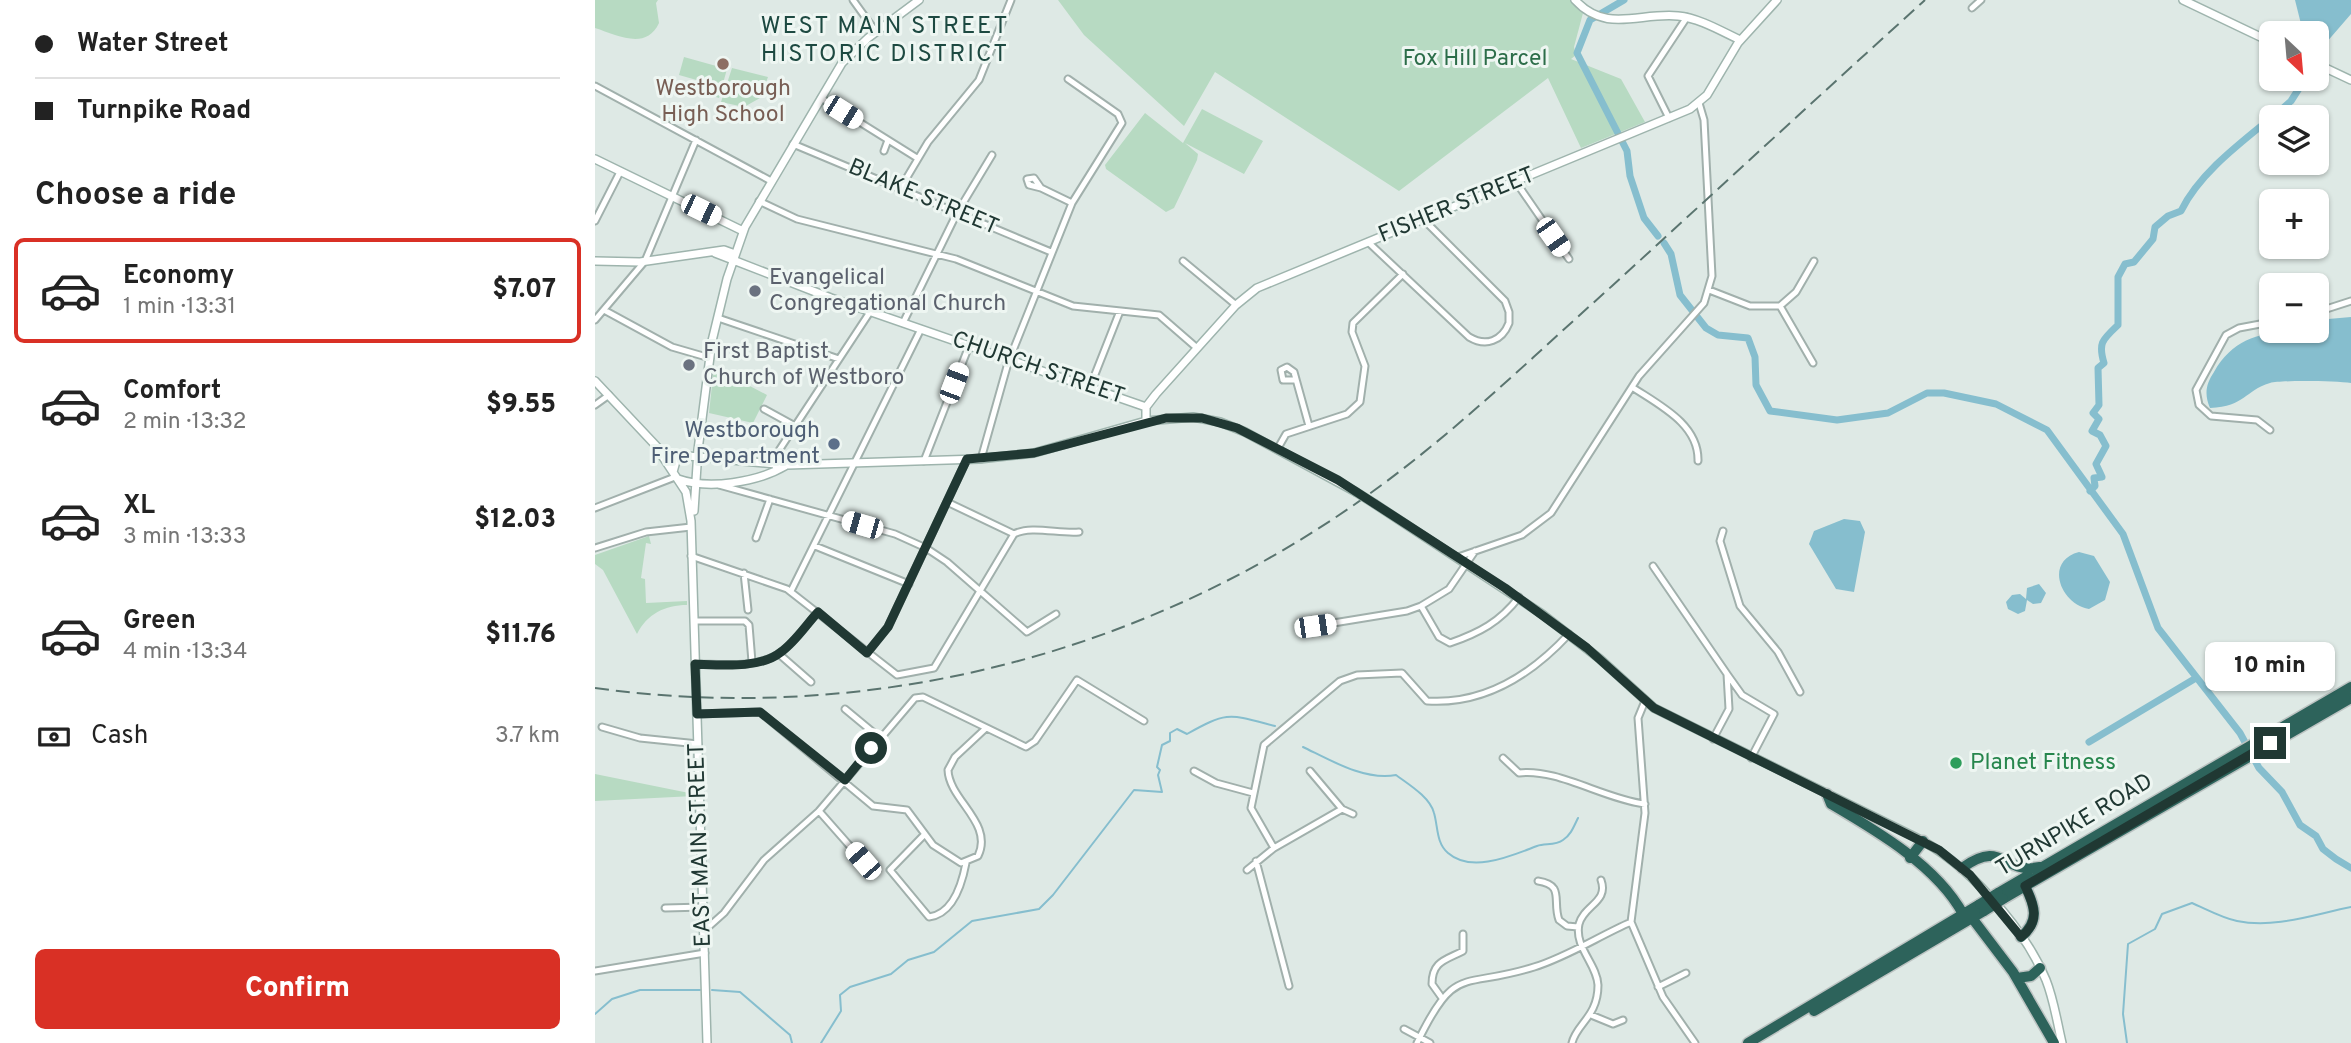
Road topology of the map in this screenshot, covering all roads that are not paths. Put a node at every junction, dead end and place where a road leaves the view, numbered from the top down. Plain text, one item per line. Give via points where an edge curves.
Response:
1 (853, 0) edge
2 (919, 0) edge
3 (1575, 0) edge
4 (1777, 0) edge
5 (1981, 0) edge
6 (2183, 0) edge
7 (1011, 1) edge
8 (1972, 8) dead end
9 (1687, 17) junction
10 (876, 32) junction
11 (2259, 36) edge
12 (1740, 40) junction
13 (2329, 70) edge
14 (1068, 79) dead end
15 (2351, 80) edge
16 (597, 87) edge
17 (595, 94) edge
18 (821, 98) junction
19 (1699, 103) junction
20 (1669, 118) junction
21 (696, 140) junction
22 (888, 140) junction
23 (793, 144) junction
24 (884, 151) dead end
25 (992, 155) dead end
26 (917, 158) junction
27 (595, 159) edge
28 (620, 172) junction
29 (771, 181) junction
30 (1516, 182) junction
31 (1041, 188) dead end
32 (900, 189) junction
33 (673, 196) junction
34 (758, 201) junction
35 (1072, 203) junction
36 (957, 213) junction
37 (1424, 220) junction
38 (595, 221) edge
39 (743, 231) junction
40 (1368, 242) junction
41 (1051, 252) junction
42 (937, 254) junction
43 (734, 257) junction
44 (1569, 259) dead end
45 (595, 261) edge
46 (645, 261) junction
47 (1183, 261) dead end
48 (1814, 261) dead end
49 (1403, 274) junction
50 (1709, 290) junction
51 (1035, 291) junction
52 (2351, 301) edge
53 (1236, 305) junction
54 (1780, 306) junction
55 (2329, 308) edge
56 (604, 310) junction
57 (1119, 311) junction
58 (870, 312) junction
59 (718, 318) junction
60 (595, 320) edge
61 (903, 323) junction
62 (2259, 324) edge
63 (921, 329) junction
64 (969, 346) junction
65 (1197, 348) junction
66 (709, 358) junction
67 (839, 359) junction
68 (1009, 359) junction
69 (1813, 363) dead end
70 (1296, 380) dead end
71 (595, 382) edge
72 (1090, 387) junction
73 (1632, 387) junction
74 (609, 395) junction
75 (595, 405) edge
76 (1146, 407) junction
77 (764, 409) dead end
78 (1146, 421) junction
79 (795, 426) junction
80 (1309, 426) junction
81 (2270, 430) dead end
82 (655, 445) junction
83 (1278, 448) junction
84 (698, 455) junction
85 (684, 457) junction
86 (967, 459) junction
87 (981, 459) junction
88 (924, 461) junction
89 (1698, 461) dead end
90 (856, 463) junction
91 (775, 468) junction
92 (696, 471) junction
93 (675, 476) junction
94 (691, 482) junction
95 (712, 483) junction
96 (653, 487) junction
97 (656, 496) dead end
98 (695, 496) junction
99 (770, 499) junction
100 (947, 502) junction
101 (595, 508) edge
102 (829, 516) junction
103 (691, 524) junction
104 (1723, 531) dead end
105 (1079, 532) dead end
106 (1014, 534) junction
107 (756, 538) dead end
108 (814, 546) junction
109 (595, 548) edge
110 (926, 548) junction
111 (1475, 551) junction
112 (691, 556) junction
113 (1458, 557) junction
114 (1468, 564) junction
115 (1653, 566) dead end
116 (744, 573) junction
117 (909, 583) junction
118 (980, 589) junction
119 (791, 591) junction
120 (1519, 597) junction
121 (1421, 606) junction
122 (748, 610) dead end
123 (818, 612) junction
124 (1056, 614) dead end
125 (694, 621) junction
126 (1315, 626) dead end
127 (1569, 634) junction
128 (867, 653) junction
129 (779, 654) junction
130 (752, 662) junction
131 (695, 664) junction
132 (1727, 674) junction
133 (811, 682) dead end
134 (2351, 687) edge
135 (1800, 692) dead end
136 (1740, 693) junction
137 (2351, 698) edge
138 (1645, 701) junction
139 (845, 709) dead end
140 (1729, 709) junction
141 (697, 714) junction
142 (1144, 721) dead end
143 (603, 727) dead end
144 (985, 729) junction
145 (880, 738) junction
146 (1713, 739) junction
147 (698, 744) junction
148 (2250, 750) junction
149 (1503, 758) dead end
150 (1751, 758) junction
151 (1194, 771) dead end
152 (1310, 771) dead end
153 (845, 780) junction
154 (1253, 793) junction
155 (1828, 794) junction
156 (1646, 804) junction
157 (1342, 809) junction
158 (819, 811) junction
159 (1353, 814) dead end
160 (925, 834) junction
161 (1923, 841) junction
162 (1275, 848) junction
163 (1910, 858) junction
164 (863, 861) dead end
165 (1257, 861) junction
166 (966, 863) junction
167 (2010, 863) junction
168 (2043, 866) junction
169 (1962, 868) junction
170 (1247, 870) dead end
171 (1601, 880) dead end
172 (1538, 881) dead end
173 (2011, 886) junction
174 (2025, 886) junction
175 (2001, 896) junction
176 (665, 908) dead end
177 (704, 908) junction
178 (1968, 916) junction
179 (1631, 922) junction
180 (1578, 927) junction
181 (705, 930) junction
182 (1463, 934) dead end
183 (2021, 937) junction
184 (1581, 945) junction
185 (705, 953) junction
186 (2040, 968) junction
187 (595, 971) edge
188 (1686, 973) dead end
189 (2017, 978) junction
190 (1289, 986) dead end
191 (1658, 987) junction
192 (1443, 998) junction
193 (1591, 1015) junction
194 (1623, 1020) dead end
195 (1404, 1029) dead end
196 (1419, 1040) edge
197 (707, 1043) edge
198 (1430, 1043) edge
199 (1572, 1043) edge
200 (1695, 1043) edge
201 (1748, 1043) edge
202 (1759, 1043) edge
203 (2054, 1043) edge
204 (2062, 1043) edge

1 - 10 street
2 - 10 main road
3 - 9 main road via 1610,21
4 - 12 main road, FISHER STREET
5 - 8 street
6 - 11 main road
7 - 26 street via 979,80
9 - 12 main road
9 - 20 street via 1647,76
10 - 18 main road via 848,56
12 - 19 main road, FISHER STREET
13 - 15 main road
14 - 35 street via 1119,115 1121,127
16 - 17 street
16 - 21 street
18 - 22 street
18 - 23 main road
19 - 20 main road, FISHER STREET
19 - 50 street via 1712,276
20 - 30 main road, FISHER STREET
21 - 29 street
21 - 33 street
22 - 24 street
22 - 26 street
23 - 29 main road
23 - 32 street, BLAKE STREET
25 - 36 street
26 - 32 street
27 - 28 main road
28 - 33 main road
28 - 38 street
29 - 34 main road
30 - 37 main road, FISHER STREET
30 - 44 street
31 - 35 street
32 - 36 street, BLAKE STREET
33 - 39 main road
33 - 46 street
34 - 39 main road
34 - 42 street via 797,219
35 - 41 street
36 - 41 street, BLAKE STREET
36 - 42 street
37 - 40 main road, FISHER STREET
37 - 49 street via 1505,301 1510,313 1507,328 1494,341 1472,339
39 - 43 main road
40 - 49 street
40 - 53 main road, FISHER STREET via 1265,284
41 - 51 street
42 - 51 street
42 - 61 street
43 - 46 main road, CHURCH STREET via 715,253
43 - 58 main road, CHURCH STREET
43 - 59 main road
45 - 46 main road
46 - 56 street
47 - 53 street
48 - 54 street via 1796,292
49 - 80 street via 1353,323 1365,366 1360,402 1347,414
50 - 54 street via 1750,306
50 - 73 street via 1694,315
51 - 57 street via 1073,306
51 - 68 street
52 - 55 street
53 - 65 main road, FISHER STREET
54 - 69 street
56 - 60 street
56 - 66 street via 672,346
57 - 65 street via 1162,317
57 - 72 street
58 - 61 main road, CHURCH STREET
58 - 67 street
59 - 66 main road
59 - 67 street
61 - 63 main road, CHURCH STREET
62 - 81 street via 2225,335 2196,390 2199,405 2211,416 2255,420
63 - 64 main road, CHURCH STREET
63 - 90 street
64 - 68 main road, CHURCH STREET
64 - 88 street
65 - 76 main road, FISHER STREET
66 - 84 main road
67 - 79 street
68 - 72 main road, CHURCH STREET
68 - 87 street
70 - 80 street
71 - 74 main road
72 - 76 main road, CHURCH STREET
73 - 89 street via 1679,420 1697,445
73 - 111 street via 1551,513 1522,535
74 - 75 street
74 - 82 main road
76 - 78 main road
77 - 79 street
78 - 83 main road via 1184,416 1211,419
78 - 87 main road via 1043,451
79 - 91 street via 776,455
80 - 83 street via 1286,434
82 - 85 main road via 665,453
82 - 93 main road
83 - 113 main road, bridge
84 - 85 main road
84 - 91 main road
84 - 92 main road
85 - 92 main road via 694,462
85 - 93 main road via 674,464
86 - 87 main road
86 - 88 main road
86 - 100 street
88 - 90 main road
90 - 91 main road
90 - 102 street
91 - 95 main road
92 - 94 main road
93 - 94 main road
93 - 96 street
93 - 103 main road, EAST MAIN STREET via 686,492
94 - 95 main road
94 - 98 main road, EAST MAIN STREET
95 - 98 main road
95 - 99 street
96 - 97 street
96 - 101 street
98 - 103 main road, EAST MAIN STREET
99 - 102 street
99 - 107 street
100 - 106 street
100 - 110 street
102 - 108 street
102 - 110 street via 895,534
103 - 109 street via 646,531
103 - 112 main road, EAST MAIN STREET
104 - 135 street via 1720,541 1740,606 1778,652
105 - 106 street via 1023,529
106 - 118 street
108 - 117 street
108 - 119 street
110 - 117 street
110 - 118 street
111 - 113 street
111 - 114 street
112 - 116 street
112 - 125 main road, EAST MAIN STREET
113 - 114 main road
114 - 120 main road
114 - 121 street via 1444,593
115 - 132 street
116 - 119 street
116 - 122 street
117 - 128 street via 888,627
118 - 124 street via 1027,632
118 - 128 street via 934,668 897,675
119 - 123 street
120 - 121 street via 1496,623 1450,643 1439,637
120 - 127 main road
121 - 126 street
123 - 128 street
123 - 129 street
125 - 130 street via 745,621
125 - 131 main road, EAST MAIN STREET
127 - 138 main road
127 - 154 street via 1531,671 1473,697 1427,701 1405,675 1394,671 1348,676 1269,738
129 - 130 street
129 - 133 street
130 - 131 street
131 - 141 main road, EAST MAIN STREET
132 - 136 street
132 - 140 street
134 - 148 highway, TURNPIKE ROAD
136 - 140 street
136 - 150 street via 1774,714
137 - 148 highway, TURNPIKE ROAD
138 - 146 main road
138 - 156 street via 1637,718
139 - 145 street
140 - 146 street
141 - 147 main road, EAST MAIN STREET
141 - 153 street via 760,712
142 - 144 street via 1076,681 1029,746
143 - 147 street via 640,738
144 - 145 street via 919,696
144 - 166 street via 948,770 981,836 979,853
145 - 153 street
146 - 150 main road
147 - 177 main road, EAST MAIN STREET
148 - 168 highway, TURNPIKE ROAD
148 - 174 highway, TURNPIKE ROAD
149 - 156 street via 1519,773 1547,773 1620,801
150 - 155 main road
151 - 154 street via 1216,783
152 - 157 street
153 - 158 street
153 - 160 street via 878,808 907,810
154 - 162 street via 1254,816
155 - 161 main road
155 - 163 highway via 1831,804
156 - 179 street
157 - 159 street
157 - 162 street
158 - 164 street
158 - 181 street via 764,860 724,914
160 - 166 street via 940,851
160 - 166 street via 890,870 929,917 958,894
161 - 163 highway
161 - 169 main road
162 - 165 street
163 - 178 highway
165 - 170 street
165 - 190 street
167 - 168 highway via 2026,869
167 - 169 highway via 1991,855
167 - 173 highway via 2015,875
168 - 173 highway, TURNPIKE ROAD
169 - 183 main road
171 - 180 street via 1602,897 1584,912
172 - 180 street via 1555,888 1559,920
173 - 175 highway, TURNPIKE ROAD
174 - 175 highway, TURNPIKE ROAD
174 - 183 highway via 2035,914
175 - 178 highway, TURNPIKE ROAD, bridge
176 - 177 street
177 - 181 main road, EAST MAIN STREET
178 - 189 highway
178 - 201 highway, TURNPIKE ROAD
178 - 202 highway, TURNPIKE ROAD
179 - 184 street
179 - 191 street
180 - 184 street
181 - 185 main road, EAST MAIN STREET
182 - 192 street via 1463,951 1434,968 1432,984
183 - 186 main road
184 - 192 street via 1535,967 1468,980
184 - 193 street via 1597,979
185 - 187 street
185 - 197 main road, EAST MAIN STREET
186 - 189 highway via 2031,976
186 - 204 main road
188 - 191 street
189 - 203 highway
191 - 200 street
192 - 196 street
193 - 194 street via 1612,1024
193 - 199 street
195 - 196 street
196 - 198 street

